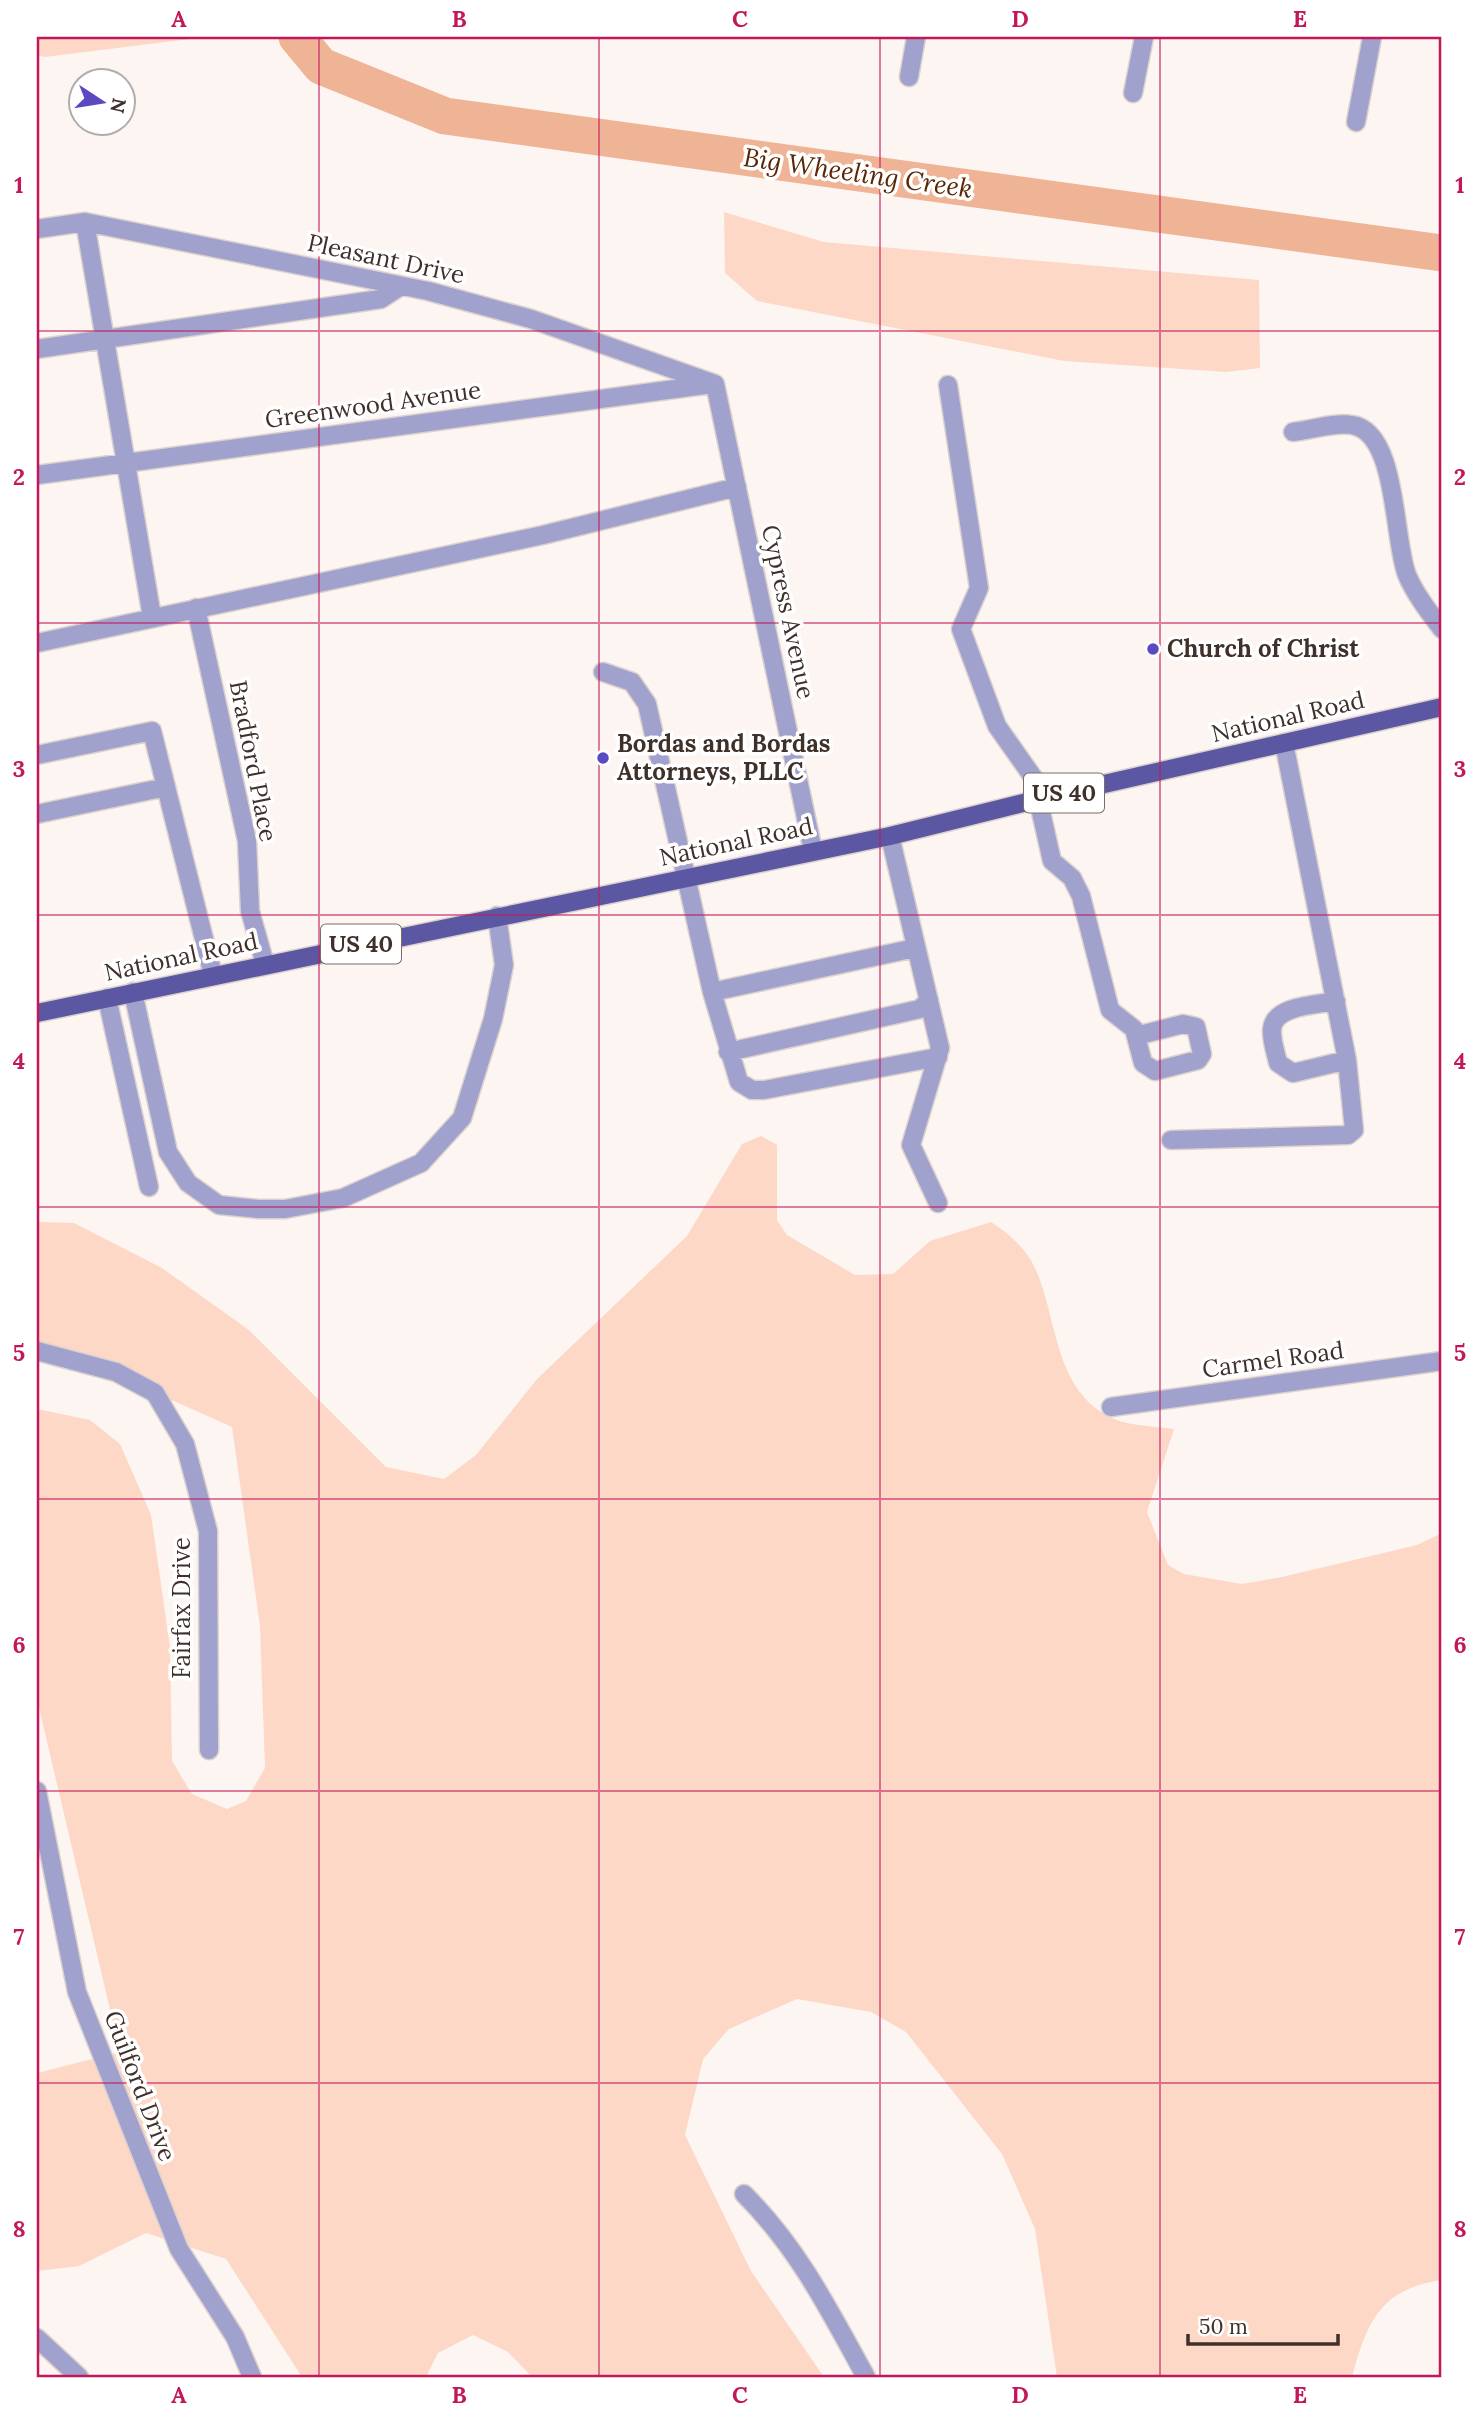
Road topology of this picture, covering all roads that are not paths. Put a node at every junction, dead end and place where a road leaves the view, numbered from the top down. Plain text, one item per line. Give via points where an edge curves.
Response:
1 (916, 37) edge
2 (1143, 37) edge
3 (1372, 37) edge
4 (909, 77) dead end
5 (1133, 93) dead end
6 (1356, 122) dead end
7 (85, 222) junction
8 (37, 229) edge
9 (401, 286) junction
10 (105, 339) junction
11 (37, 349) edge
12 (715, 384) junction
13 (948, 385) dead end
14 (1293, 432) dead end
15 (125, 463) junction
16 (37, 475) edge
17 (737, 487) junction
18 (196, 608) junction
19 (152, 617) junction
20 (1442, 629) edge
21 (37, 643) edge
22 (603, 672) dead end
23 (1442, 707) edge
24 (1284, 743) junction
25 (37, 755) edge
26 (166, 787) junction
27 (1042, 798) junction
28 (37, 814) edge
29 (890, 836) junction
30 (813, 851) junction
31 (686, 877) junction
32 (497, 916) junction
33 (915, 948) junction
34 (265, 964) junction
35 (213, 975) junction
36 (133, 992) junction
37 (712, 992) junction
38 (107, 998) junction
39 (929, 1000) junction
40 (1336, 1001) junction
41 (37, 1013) edge
42 (1136, 1037) dead end
43 (728, 1052) junction
44 (938, 1057) junction
45 (1347, 1060) junction
46 (1171, 1140) dead end
47 (149, 1187) dead end
48 (938, 1203) dead end
49 (37, 1351) edge
50 (1442, 1361) edge
51 (1111, 1407) dead end
52 (209, 1750) dead end
53 (37, 1791) edge
54 (744, 2194) dead end
55 (37, 2338) edge
56 (79, 2377) edge
57 (253, 2377) edge
58 (866, 2377) edge

1 - 4 street
2 - 5 street
3 - 6 street
7 - 8 street, Pleasant Drive
7 - 9 street, Pleasant Drive
7 - 10 street
9 - 10 street via 381,299
9 - 12 street, Pleasant Drive via 531,319
10 - 11 street
10 - 15 street
12 - 15 street, Greenwood Avenue
12 - 17 street, Cypress Avenue
13 - 27 street via 979,588 961,629 997,726
14 - 20 street via 1353,425 1372,435 1386,465 1406,573
15 - 16 street, Greenwood Avenue
15 - 19 street
17 - 18 street via 542,535
17 - 30 street, Cypress Avenue
18 - 19 street
18 - 34 street, Bradford Place via 247,841 250,911
19 - 21 street
22 - 31 street via 632,682 647,704
23 - 24 main road, National Road / US 40
24 - 27 main road, National Road / US 40
24 - 40 street
25 - 26 street via 152,731
26 - 28 street
26 - 35 street
27 - 29 main road, National Road / US 40
27 - 42 street via 1052,862 1072,878 1081,896 1110,1010
29 - 30 main road, National Road / US 40
29 - 33 street
30 - 31 main road, National Road / US 40
31 - 32 main road, National Road / US 40
31 - 37 street
32 - 34 main road, National Road / US 40
32 - 36 street via 504,965 493,1019 462,1118 421,1163 343,1198 258,1209 219,1205 188,1183 167,1152
33 - 37 street
33 - 39 street
34 - 35 main road, National Road / US 40
35 - 36 main road, National Road / US 40
36 - 38 main road, National Road / US 40
37 - 43 street
38 - 41 main road, National Road / US 40
38 - 47 street
39 - 43 street via 920,1009
39 - 44 street
40 - 45 street
40 - 45 street via 1283,1012 1275,1020 1272,1030 1278,1063 1293,1073
43 - 44 street via 739,1082 752,1090
44 - 48 street via 911,1145
45 - 46 street via 1354,1130 1348,1135
49 - 52 street, Fairfax Drive via 116,1372 155,1393 185,1444 208,1531
50 - 51 street, Carmel Road
53 - 57 street, Guilford Drive via 77,1992 179,2249 235,2337
54 - 58 street via 808,2271
55 - 56 street

